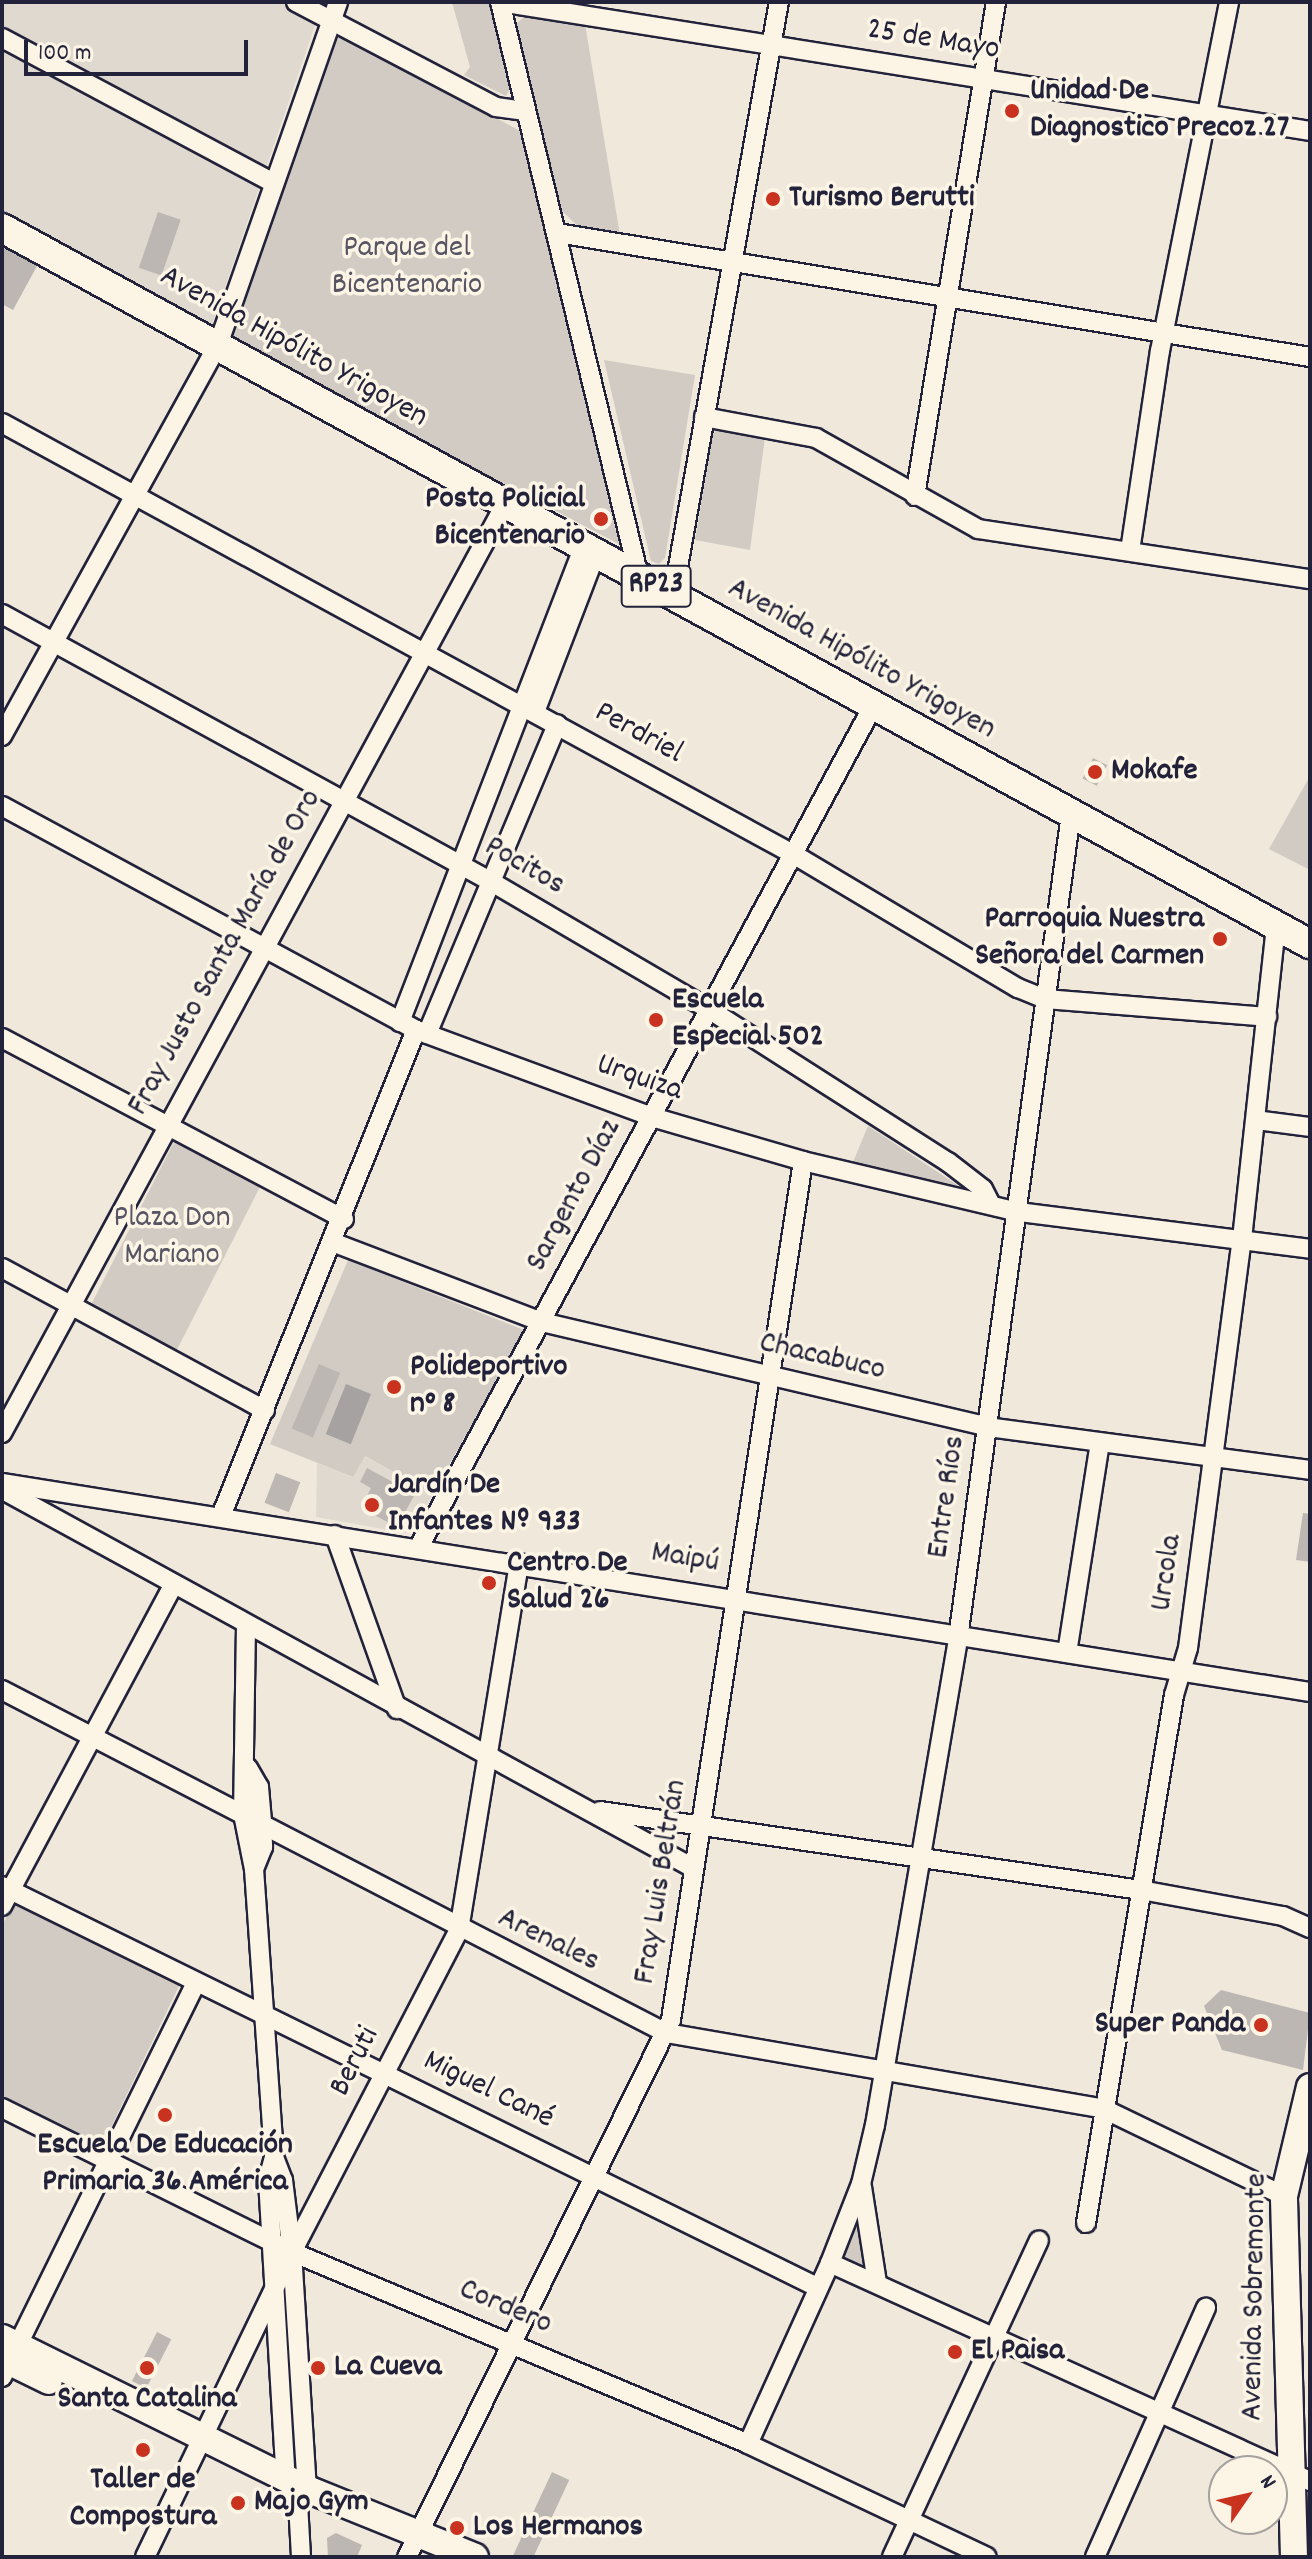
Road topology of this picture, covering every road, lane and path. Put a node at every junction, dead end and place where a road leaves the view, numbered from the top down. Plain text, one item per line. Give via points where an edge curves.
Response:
1 (296, 2) edge
2 (338, 2) edge
3 (500, 2) edge
4 (779, 2) edge
5 (996, 2) edge
6 (1229, 2) edge
7 (332, 21) junction
8 (2, 38) edge
9 (773, 47) junction
10 (983, 79) junction
11 (526, 111) junction
12 (1206, 114) junction
13 (1310, 131) edge
14 (274, 183) junction
15 (2, 228) edge
16 (557, 233) junction
17 (732, 262) junction
18 (946, 300) junction
19 (1165, 334) junction
20 (218, 345) junction
21 (1310, 357) edge
22 (704, 417) junction
23 (2, 423) edge
24 (135, 495) junction
25 (915, 496) junction
26 (506, 503) junction
27 (590, 550) junction
28 (1130, 551) junction
29 (639, 577) junction
30 (1310, 579) edge
31 (673, 595) junction
32 (2, 614) edge
33 (53, 643) junction
34 (428, 653) junction
35 (873, 706) junction
36 (529, 709) junction
37 (557, 724) junction
38 (2, 736) edge
39 (343, 801) junction
40 (2, 806) edge
41 (1071, 814) junction
42 (793, 854) junction
43 (464, 867) junction
44 (490, 881) junction
45 (1276, 925) junction
46 (1310, 944) edge
47 (264, 949) junction
48 (1045, 999) junction
49 (710, 1010) junction
50 (1267, 1017) junction
51 (414, 1029) junction
52 (2, 1038) edge
53 (652, 1117) junction
54 (1256, 1120) junction
55 (167, 1123) junction
56 (1310, 1127) edge
57 (803, 1161) junction
58 (991, 1205) junction
59 (1019, 1212) junction
60 (344, 1219) junction
61 (1242, 1239) junction
62 (335, 1243) junction
63 (1310, 1249) edge
64 (2, 1268) edge
65 (69, 1304) junction
66 (542, 1322) junction
67 (770, 1376) junction
68 (265, 1410) junction
69 (988, 1427) junction
70 (2, 1433) edge
71 (1100, 1443) junction
72 (1214, 1459) junction
73 (1310, 1470) edge
74 (2, 1483) edge
75 (2, 1489) edge
76 (221, 1516) junction
77 (335, 1535) junction
78 (420, 1545) junction
79 (519, 1563) junction
80 (172, 1587) junction
81 (737, 1598) junction
82 (246, 1625) junction
83 (958, 1638) junction
84 (1067, 1653) junction
85 (1180, 1672) junction
86 (2, 1690) edge
87 (1310, 1692) edge
88 (397, 1709) junction
89 (93, 1739) junction
90 (487, 1758) junction
91 (248, 1768) junction
92 (589, 1809) junction
93 (243, 1814) junction
94 (701, 1822) junction
95 (262, 1825) junction
96 (924, 1854) junction
97 (693, 1868) junction
98 (254, 1869) junction
99 (1141, 1890) junction
100 (5, 1894) edge
101 (1310, 1928) edge
102 (459, 1930) junction
103 (196, 1982) junction
104 (262, 2014) junction
105 (666, 2033) junction
106 (885, 2071) junction
107 (384, 2074) junction
108 (1310, 2087) edge
109 (2, 2108) edge
110 (1104, 2109) junction
111 (274, 2157) junction
112 (108, 2161) junction
113 (593, 2177) junction
114 (861, 2184) junction
115 (1284, 2196) junction
116 (1086, 2223) dead end
117 (1039, 2241) dead end
118 (272, 2242) junction
119 (292, 2252) junction
120 (830, 2263) junction
121 (877, 2283) junction
122 (817, 2287) junction
123 (275, 2289) junction
124 (1206, 2308) dead end
125 (993, 2336) junction
126 (510, 2342) junction
127 (6, 2356) edge
128 (1159, 2413) junction
129 (748, 2444) junction
130 (202, 2446) junction
131 (1300, 2477) edge
132 (297, 2490) junction
133 (909, 2520) junction
134 (1310, 2526) edge
135 (416, 2549) edge
136 (1294, 2556) edge
137 (145, 2557) edge
138 (301, 2557) edge
139 (475, 2557) edge
140 (892, 2557) edge
141 (987, 2557) edge
142 (1095, 2557) edge

1 - 7 street
2 - 7 street
3 - 9 street, 25 de Mayo
3 - 11 street
4 - 9 street
5 - 10 street
6 - 12 street
7 - 11 street via 496,107
7 - 14 street
8 - 14 street
9 - 10 street, 25 de Mayo
9 - 17 street
10 - 12 street, 25 de Mayo
10 - 18 street
11 - 16 street
12 - 13 street, 25 de Mayo
12 - 19 street
14 - 20 street
15 - 20 main road, Avenida Hipólito Yrigoyen / RP23
16 - 17 street
16 - 29 street
17 - 18 street
17 - 22 street
18 - 19 street
18 - 25 street
19 - 21 street
19 - 28 street
20 - 24 street
20 - 26 main road, Avenida Hipólito Yrigoyen / RP23
22 - 25 street via 816,438
22 - 31 street
23 - 24 street, Perdriel
24 - 33 street
24 - 34 street, Perdriel
25 - 28 street via 978,529
26 - 27 main road, Avenida Hipólito Yrigoyen / RP23
26 - 34 street, Fray Justo Santa María de Oro
27 - 29 main road, Avenida Hipólito Yrigoyen / RP23
27 - 36 street
28 - 30 street
29 - 31 main road, Avenida Hipólito Yrigoyen / RP23
31 - 35 main road, Avenida Hipólito Yrigoyen / RP23
32 - 33 street, Pocitos
33 - 38 street
33 - 39 street, Pocitos
34 - 36 street, Perdriel
34 - 39 street, Fray Justo Santa María de Oro
35 - 41 main road, Avenida Hipólito Yrigoyen / RP23
35 - 42 street, Sargento Díaz
36 - 37 street, Perdriel
36 - 43 street
37 - 42 street, Perdriel
37 - 44 street
39 - 43 street, Pocitos
39 - 47 street, Fray Justo Santa María de Oro
40 - 47 street, Urquiza
41 - 45 main road, Avenida Hipólito Yrigoyen / RP23
41 - 48 street, Entre Ríos
42 - 48 street, Perdriel
42 - 49 street, Sargento Díaz
43 - 44 street, Pocitos
43 - 51 street
44 - 49 street, Pocitos
44 - 51 street
45 - 46 main road, Avenida Hipólito Yrigoyen / RP23
45 - 50 street, Urcola
47 - 51 street, Urquiza
47 - 55 street, Fray Justo Santa María de Oro
48 - 50 street, Perdriel
48 - 59 street, Entre Ríos
49 - 53 street, Sargento Díaz
49 - 58 street, Pocitos via 948,1162 983,1189
50 - 54 street, Urcola
51 - 53 street, Urquiza
51 - 60 street
52 - 55 street
53 - 57 street, Urquiza
53 - 66 street, Sargento Díaz
54 - 56 street
54 - 61 street, Urcola
55 - 60 street
55 - 65 street, Fray Justo Santa María de Oro
57 - 58 street, Urquiza
57 - 67 street, Fray Luis Beltrán
58 - 59 street, Urquiza
59 - 61 street, Urquiza
59 - 69 street, Entre Ríos
60 - 62 street
61 - 63 street, Urquiza
61 - 72 street, Urcola
62 - 66 street, Chacabuco
62 - 68 street
64 - 65 street
65 - 68 street
65 - 70 street, Fray Justo Santa María de Oro
66 - 67 street, Chacabuco
66 - 78 street, Sargento Díaz
67 - 69 street, Chacabuco
67 - 81 street, Fray Luis Beltrán
68 - 76 street
69 - 71 street, Chacabuco
69 - 83 street, Entre Ríos
71 - 72 street, Chacabuco
71 - 84 street
72 - 73 street, Chacabuco
72 - 85 street, Urcola
74 - 76 street, Maipú
75 - 80 street
76 - 77 street, Maipú
77 - 78 street, Maipú
77 - 88 street
78 - 79 street, Maipú
79 - 81 street, Maipú
79 - 90 street, Beruti
80 - 82 street
80 - 89 street
81 - 83 street, Maipú
81 - 94 street, Fray Luis Beltrán
82 - 88 street
82 - 91 street
83 - 84 street, Maipú
83 - 96 street, Entre Ríos
84 - 85 street, Maipú
85 - 87 street, Maipú
85 - 99 street, Urcola
86 - 89 street, Arenales
88 - 90 street
89 - 93 street, Arenales
89 - 100 street
90 - 92 street
90 - 102 street, Beruti
91 - 93 street
91 - 95 street via 259,1787
92 - 94 street
92 - 97 street
93 - 95 street, Arenales
93 - 98 street
94 - 96 street
94 - 97 street, Fray Luis Beltrán
95 - 98 street via 263,1847
95 - 102 street, Arenales
96 - 99 street
96 - 106 street, Entre Ríos
97 - 105 street, Fray Luis Beltrán
98 - 104 street
99 - 101 street via 1283,1916
99 - 110 street, Urcola
100 - 103 street, Miguel Cané
102 - 105 street, Arenales
102 - 107 street, Beruti
103 - 104 street, Miguel Cané
103 - 112 street
104 - 107 street, Miguel Cané
104 - 111 street
105 - 106 street, Arenales
105 - 113 street, Fray Luis Beltrán
106 - 110 street, Arenales
106 - 114 street, Entre Ríos
107 - 113 street, Miguel Cané
107 - 119 street, Beruti
108 - 115 main road, Avenida Sobremonte
109 - 112 street, Cordero
110 - 115 street, Arenales via 1219,2170
110 - 116 street, Urcola
111 - 118 street via 268,2180
111 - 119 street via 283,2180
112 - 118 street, Cordero
112 - 127 street
113 - 122 street, Miguel Cané
113 - 126 street, Fray Luis Beltrán
114 - 120 street, Entre Ríos
114 - 121 street, Entre Ríos
115 - 131 main road, Avenida Sobremonte
117 - 125 street
118 - 119 street, Cordero
118 - 123 street
119 - 123 street, Beruti
119 - 126 street, Cordero
119 - 132 street
120 - 121 street
120 - 122 street, Entre Ríos
121 - 125 street
122 - 129 street, Entre Ríos
123 - 130 street, Beruti
123 - 132 street
124 - 128 street
125 - 128 street
125 - 133 street
126 - 129 street, Cordero
126 - 135 street, Fray Luis Beltrán
127 - 130 main road
128 - 131 street
128 - 142 street
129 - 133 street, Cordero
130 - 132 main road
130 - 137 street, Beruti
131 - 136 main road, Avenida Sobremonte
132 - 135 main road
132 - 138 street
133 - 140 street
133 - 141 street, Cordero
134 - 136 street
135 - 139 main road

